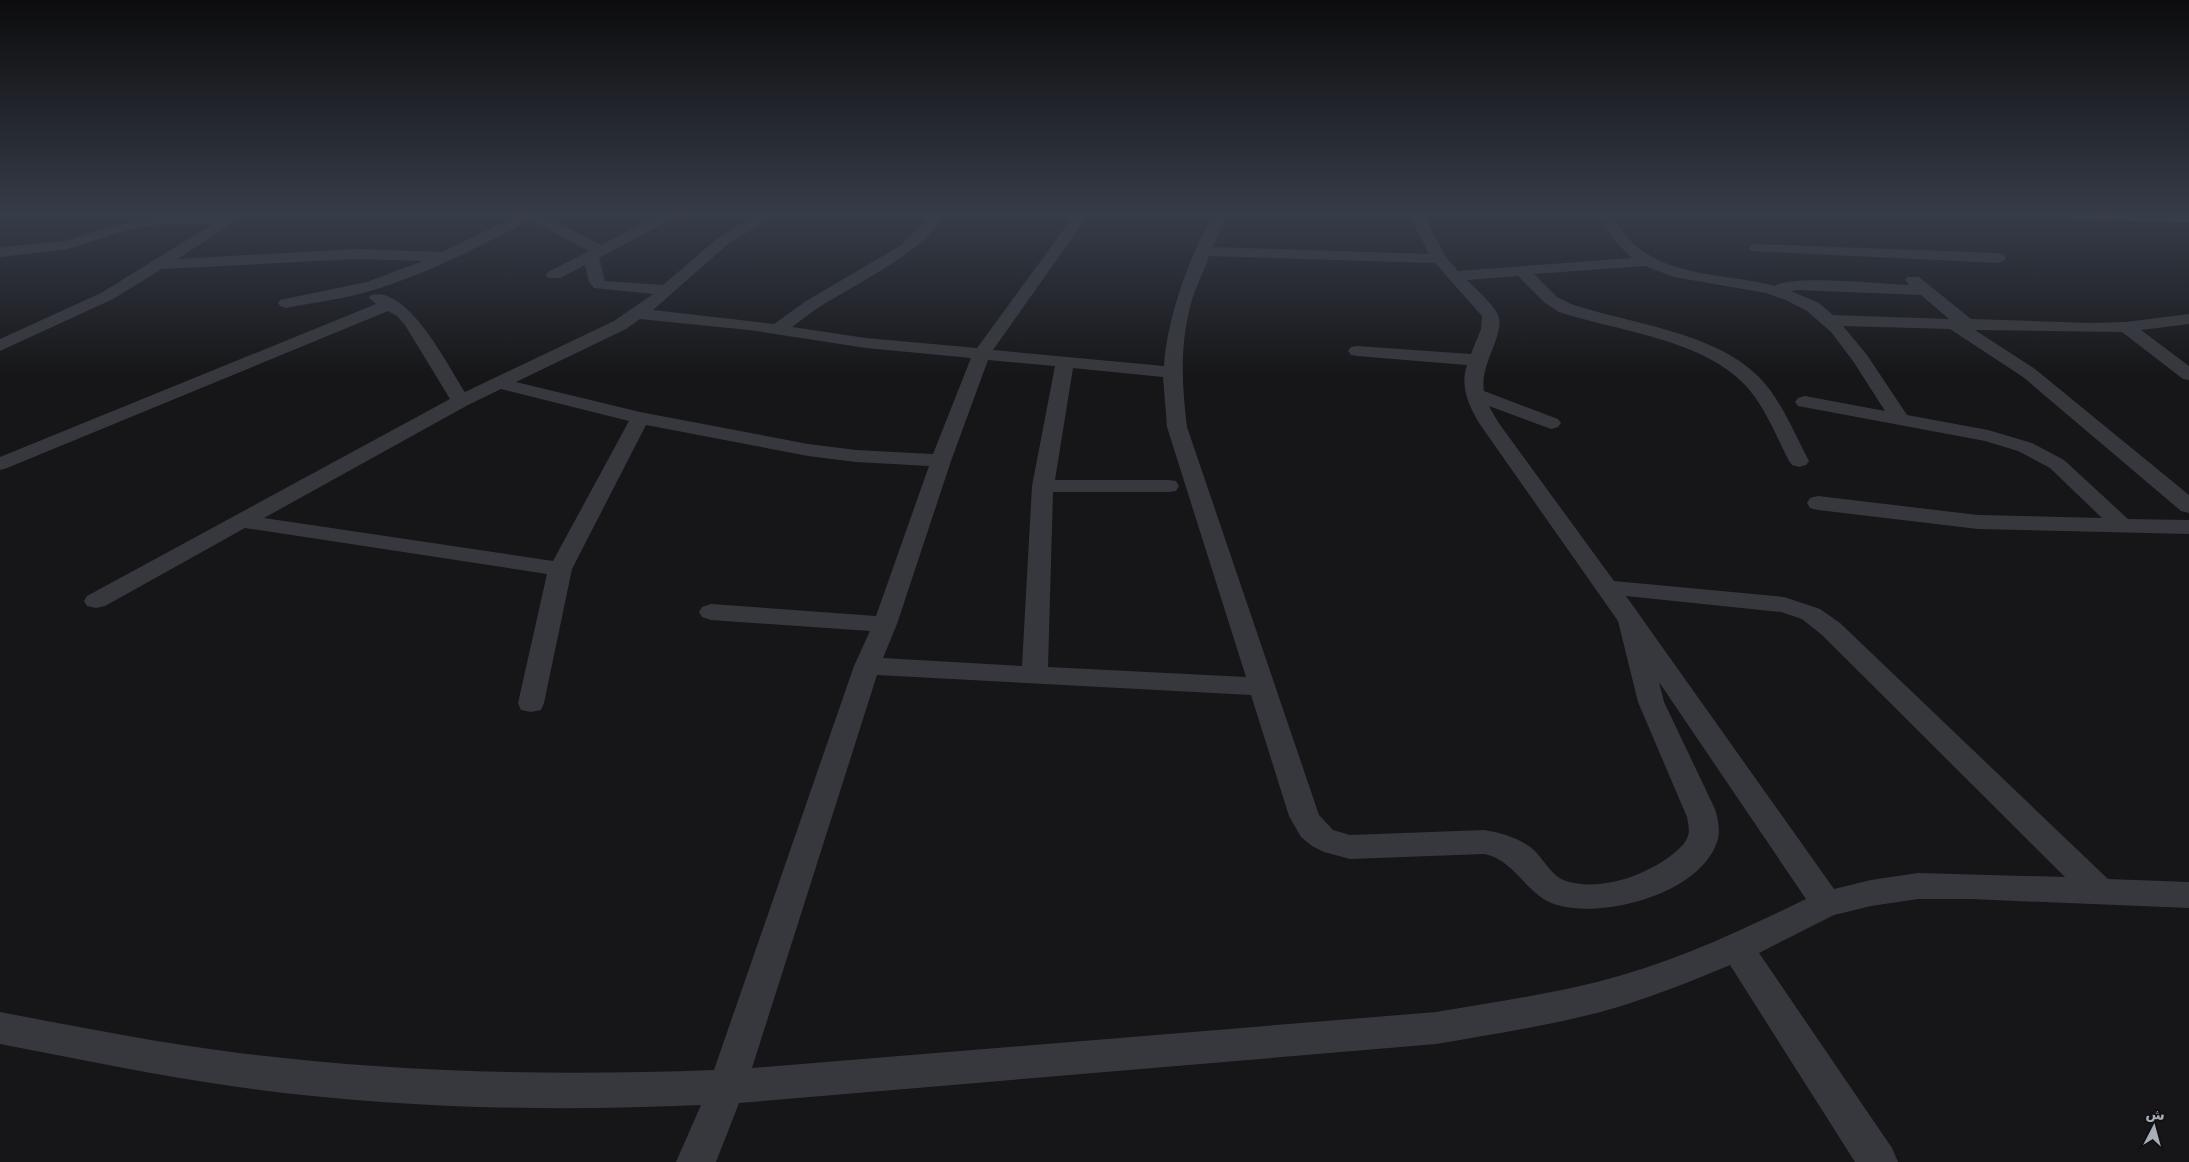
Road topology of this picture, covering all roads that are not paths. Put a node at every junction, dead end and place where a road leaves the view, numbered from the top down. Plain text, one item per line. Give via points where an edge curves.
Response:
1 (154, 268) edge
2 (417, 268) edge
3 (567, 268) edge
4 (597, 268) edge
5 (691, 268) edge
6 (874, 268) edge
7 (1043, 268) edge
8 (1198, 268) edge
9 (1447, 268) edge
10 (1557, 268) edge
11 (1667, 268) edge
12 (1899, 268) edge
13 (1522, 271) junction
14 (554, 275) dead end
15 (1454, 276) junction
16 (357, 289) junction
17 (666, 290) junction
18 (1924, 290) junction
19 (1778, 292) junction
20 (286, 303) dead end
21 (390, 304) junction
22 (638, 314) junction
23 (2189, 319) edge
24 (1828, 320) junction
25 (1960, 323) junction
26 (2126, 327) junction
27 (777, 330) junction
28 (0, 346) edge
29 (1357, 351) dead end
30 (982, 353) junction
31 (1477, 360) junction
32 (1065, 361) junction
33 (1173, 372) junction
34 (2189, 375) edge
35 (498, 383) junction
36 (1475, 394) junction
37 (461, 401) junction
38 (1805, 402) dead end
39 (640, 418) junction
40 (1902, 420) junction
41 (1551, 423) dead end
42 (941, 461) junction
43 (1799, 461) dead end
44 (0, 464) edge
45 (1043, 486) junction
46 (1168, 486) dead end
47 (1818, 503) dead end
48 (2189, 506) edge
49 (241, 522) junction
50 (2121, 524) junction
51 (2189, 527) edge
52 (560, 569) junction
53 (1607, 587) junction
54 (96, 601) dead end
55 (710, 612) dead end
56 (1630, 619) junction
57 (885, 624) junction
58 (867, 666) junction
59 (1035, 674) junction
60 (1261, 687) junction
61 (531, 703) dead end
62 (2100, 891) junction
63 (2189, 895) edge
64 (1828, 904) junction
65 (1736, 948) junction
66 (0, 1028) edge
67 (727, 1087) junction
68 (696, 1162) edge
69 (1878, 1162) edge

1 - 28 street via 82,309
2 - 16 street
3 - 14 street
4 - 17 street via 600,285
5 - 17 street
6 - 27 street via 812,304
7 - 30 street
8 - 33 street via 1181,310
9 - 15 street
10 - 13 street
11 - 19 street via 1684,275
12 - 18 street
13 - 15 street
13 - 43 street via 1551,300 1565,308 1692,346 1719,357 1740,371 1759,390
15 - 31 street via 1492,319
16 - 20 street
16 - 21 street
17 - 22 street
18 - 19 street via 1798,285 1784,287
18 - 25 street
19 - 24 street via 1802,301
21 - 37 street via 412,322
21 - 44 street
22 - 27 street
22 - 35 street
23 - 26 street
24 - 25 street
24 - 40 street via 1840,331
25 - 26 street
25 - 48 street via 2029,373
26 - 34 street
27 - 30 street via 866,343
29 - 31 street
30 - 32 street
30 - 42 street
31 - 36 street via 1473,378
32 - 33 street
32 - 45 street
33 - 60 street via 1177,427
35 - 37 street
35 - 39 street
36 - 41 street
36 - 53 street via 1499,439
37 - 49 street
38 - 40 street
39 - 42 street via 808,450
39 - 52 street
40 - 50 street via 1988,436 2042,455 2068,473
42 - 57 street
45 - 46 street
45 - 59 street
47 - 50 street via 1978,522
49 - 52 street
49 - 54 street
50 - 51 street
52 - 61 street
53 - 56 street
53 - 62 street via 1777,604 1811,614 1831,629
55 - 57 street
56 - 60 street via 1651,702 1694,793 1704,826 1701,841 1680,866 1646,886 1624,892 1578,895 1559,892 1543,884 1520,856 1496,844 1356,847 1325,840 1315,833 1304,816
56 - 64 street
57 - 58 street
58 - 59 street
58 - 67 street
59 - 60 street
62 - 63 street
62 - 64 street via 1918,886
64 - 65 street
65 - 67 street via 1670,974 1598,996 1436,1028
65 - 69 street
66 - 67 street via 163,1059 384,1085 502,1091 623,1092
67 - 68 street

